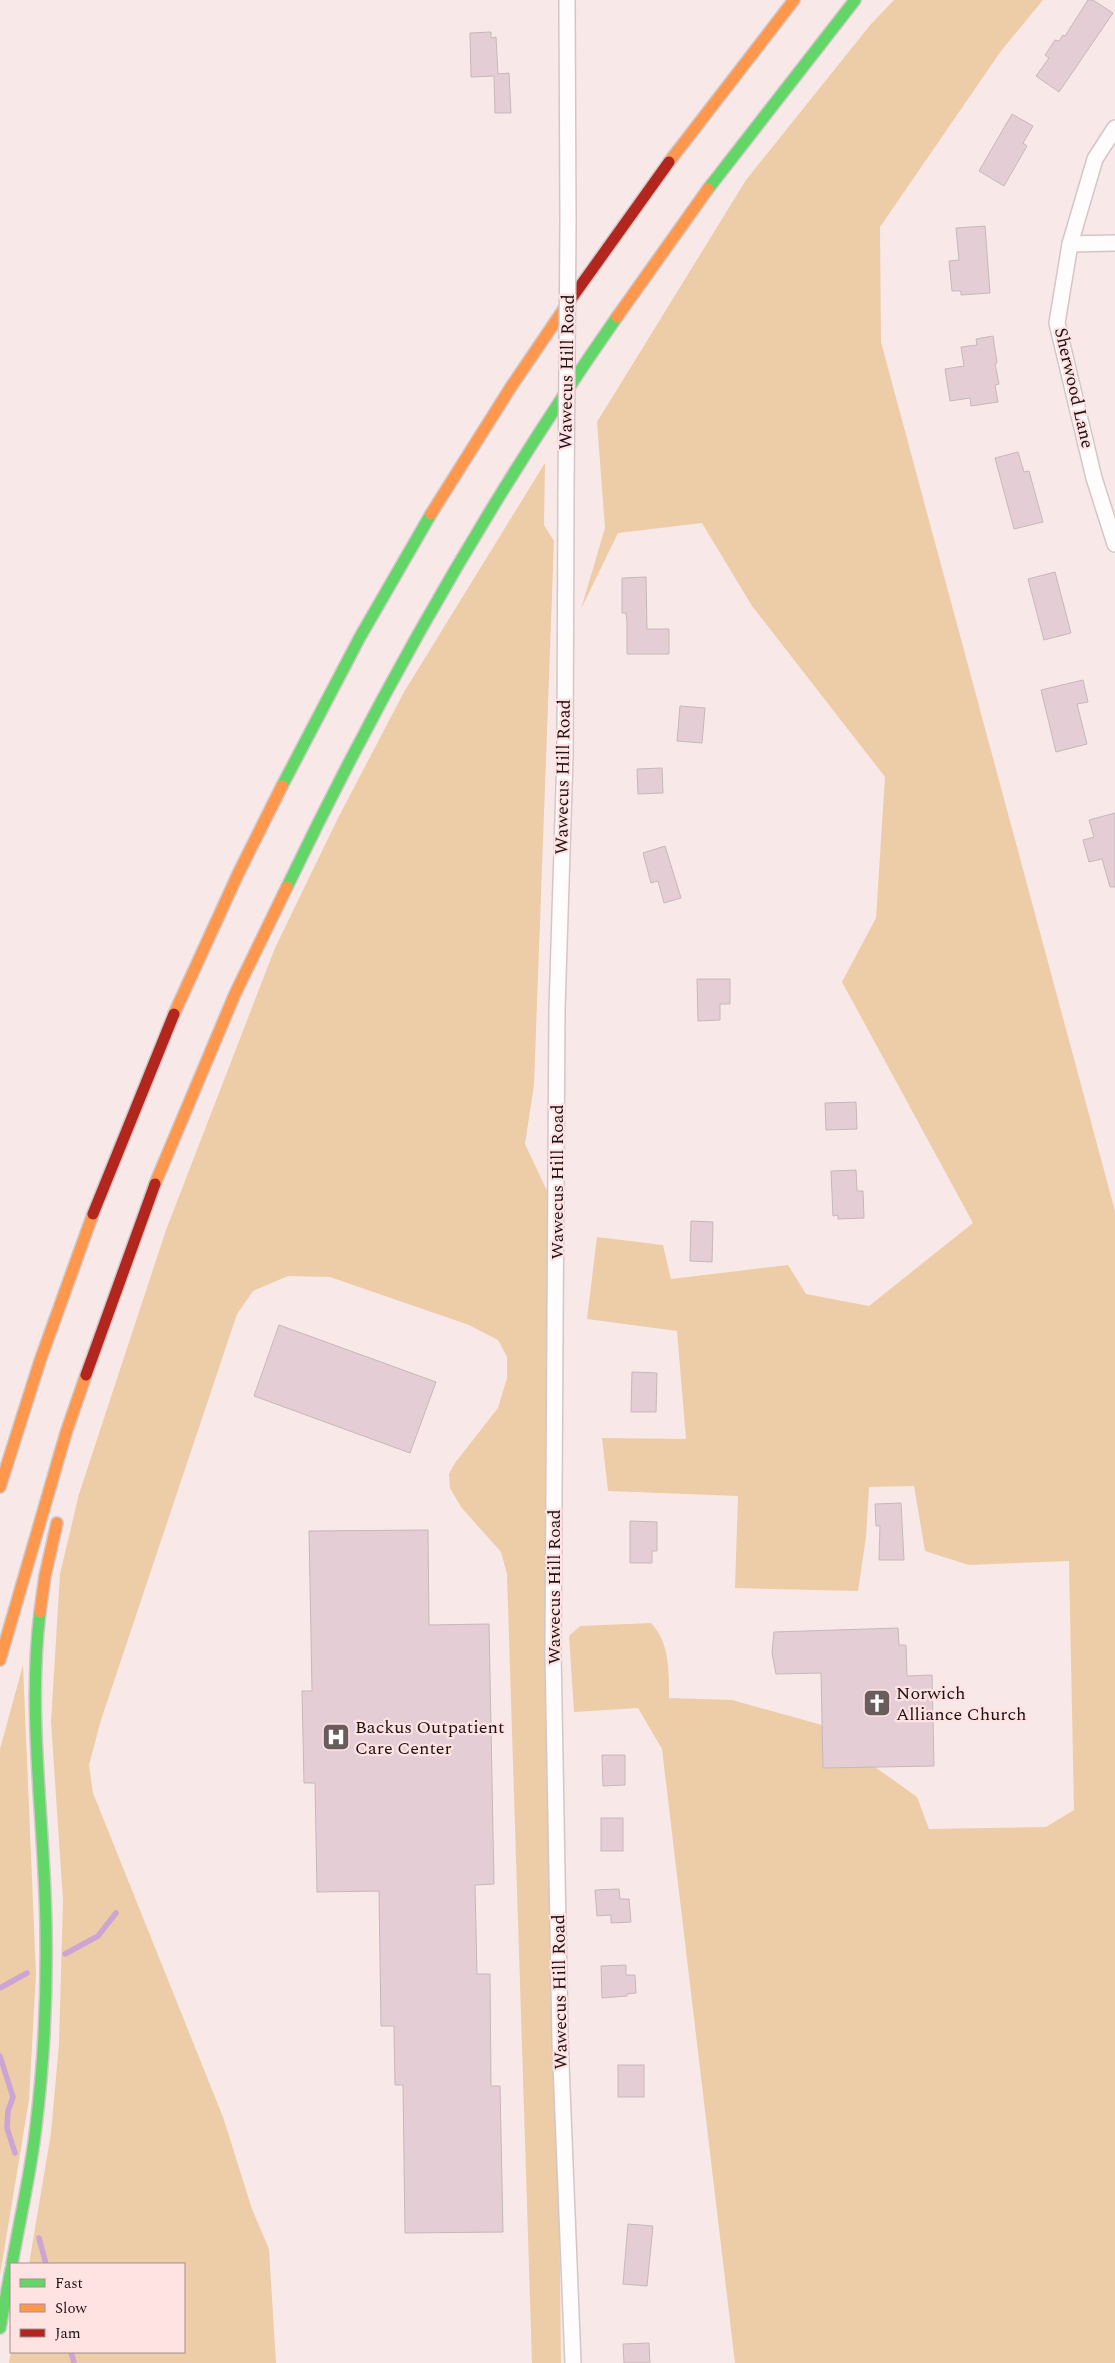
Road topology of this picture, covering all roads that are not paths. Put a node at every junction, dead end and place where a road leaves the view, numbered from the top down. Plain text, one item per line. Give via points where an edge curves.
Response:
1 (568, 0) edge
2 (794, 0) edge
3 (855, 0) edge
4 (1115, 128) edge
5 (1115, 243) edge
6 (1070, 244) junction
7 (1115, 544) edge
8 (72, 1416) junction
9 (68, 1469) dead end
10 (0, 1487) edge
11 (60, 1510) dead end
12 (0, 1660) edge
13 (12, 2263) edge
14 (10, 2274) edge
15 (0, 2328) edge
16 (573, 2363) edge

1 - 16 street, Wawecus Hill Road, bridge via 565,756 557,1009 554,1651 560,2038
2 - 10 highway via 654,183 533,356 426,524 319,713 225,901 136,1106 55,1318
3 - 8 highway via 747,136 613,321 499,495 395,671 302,848 220,1028 126,1258
4 - 6 street, Sherwood Lane via 1095,159
5 - 6 street
6 - 7 street, Sherwood Lane via 1057,323 1094,478
8 - 9 highway
8 - 12 highway
11 - 13 highway via 44,1583 35,1655 46,1929 43,2044 35,2134
14 - 15 highway

